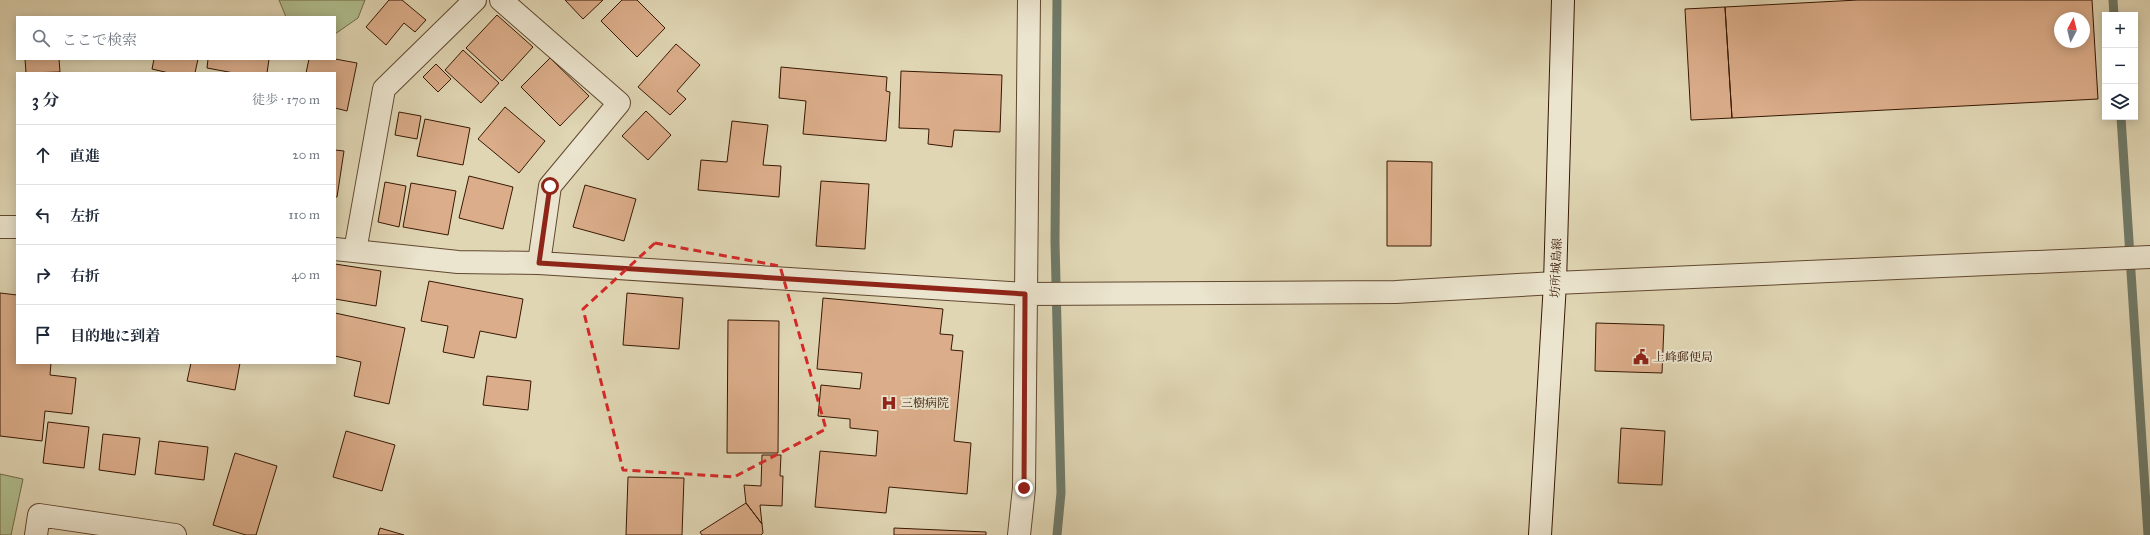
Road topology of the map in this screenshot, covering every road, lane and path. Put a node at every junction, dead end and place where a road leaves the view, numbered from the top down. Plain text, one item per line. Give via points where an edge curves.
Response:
1 (476, 0) edge
2 (501, 0) edge
3 (1029, 0) edge
4 (1563, 0) edge
5 (0, 227) edge
6 (16, 227) edge
7 (345, 250) edge
8 (2146, 257) edge
9 (539, 263) junction
10 (1556, 283) junction
11 (1025, 294) junction
12 (36, 535) edge
13 (175, 535) edge
14 (1019, 535) edge
15 (1540, 535) edge

1 - 7 street via 384,89
2 - 9 street via 619,103 550,186
3 - 11 street
4 - 10 street, 坊所城島線
5 - 6 street
7 - 9 street via 458,262
8 - 10 street
9 - 11 street
10 - 11 street via 1396,292
10 - 15 street, 坊所城島線
11 - 14 street via 1024,488
12 - 13 street via 39,515

